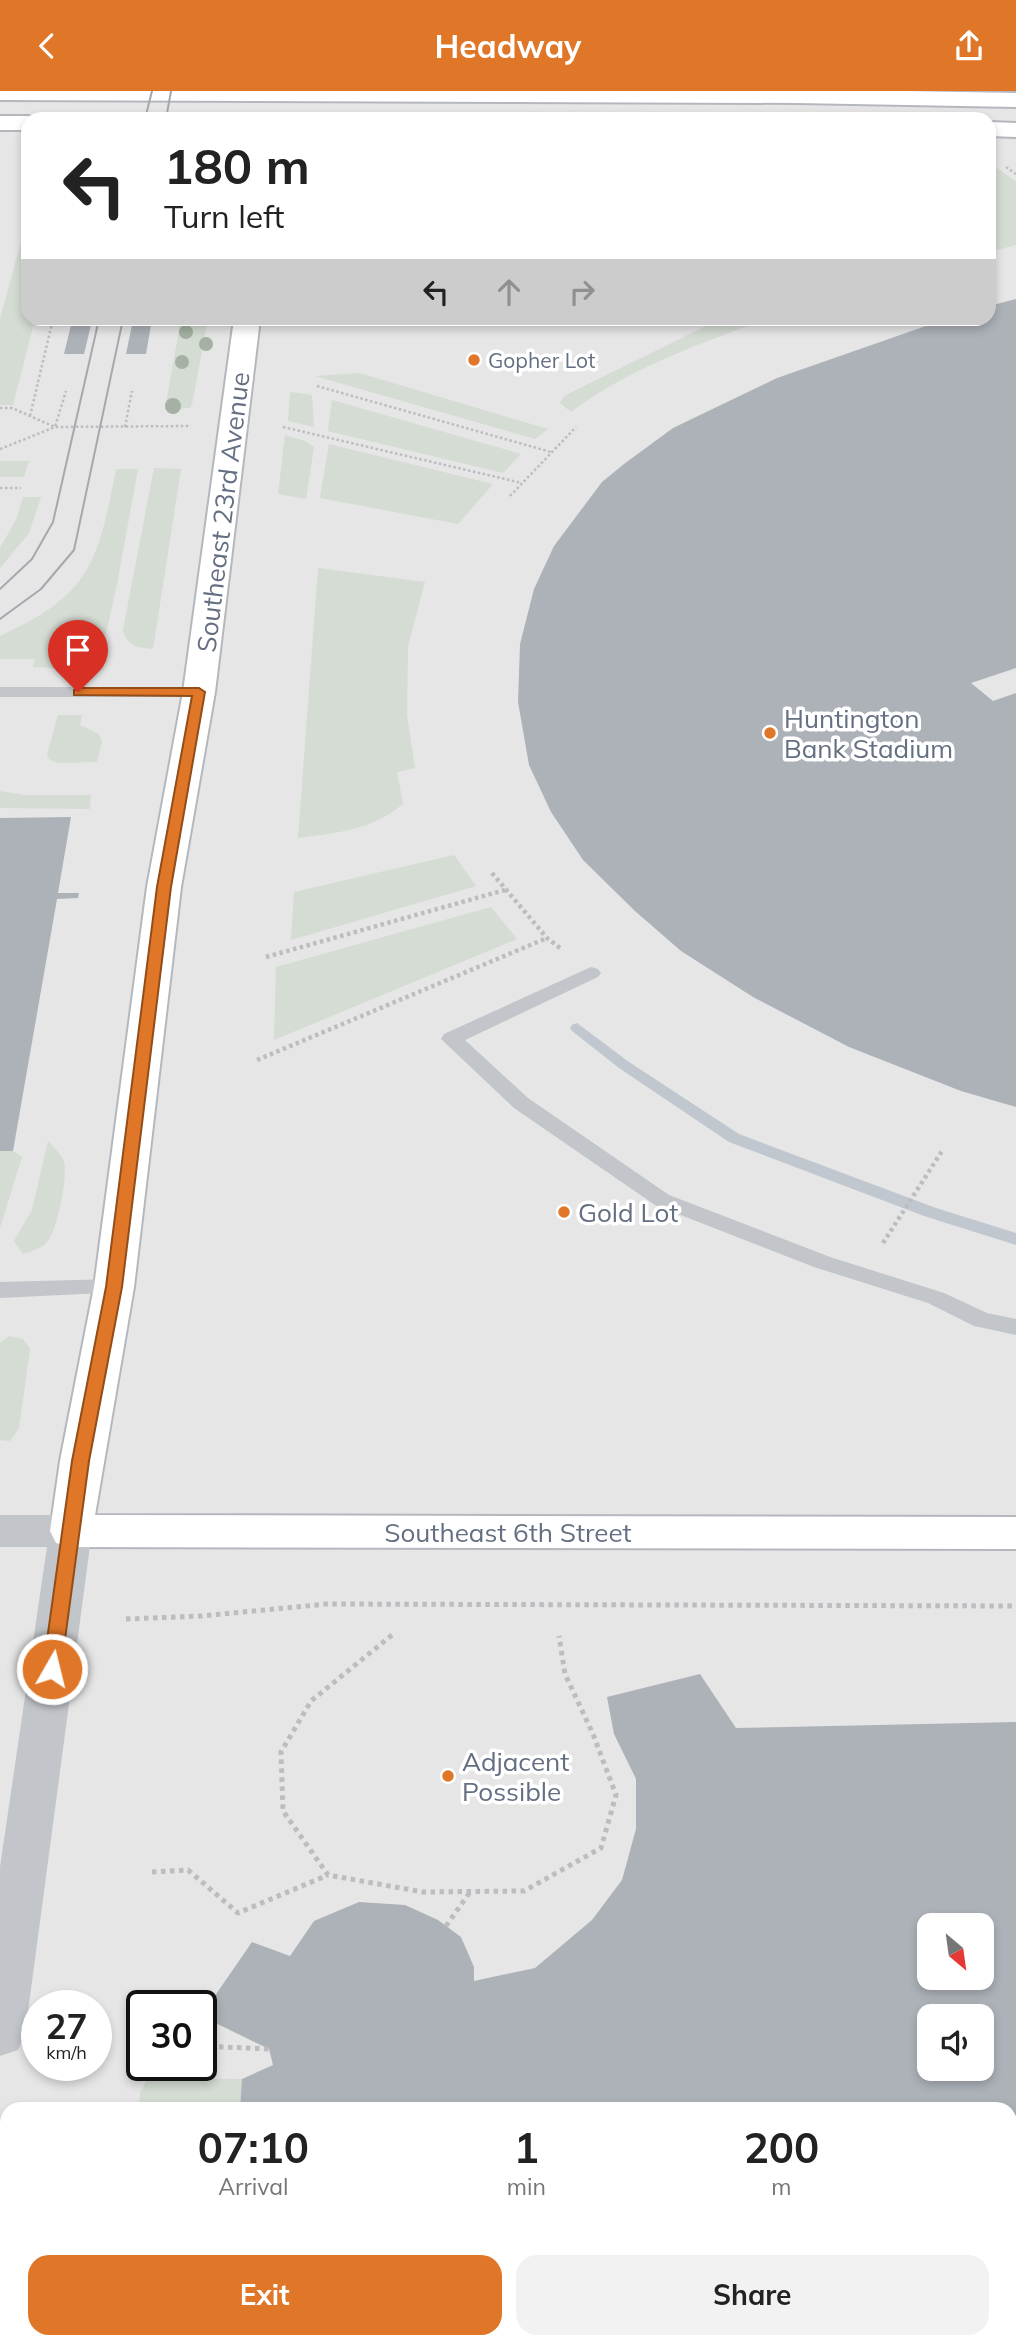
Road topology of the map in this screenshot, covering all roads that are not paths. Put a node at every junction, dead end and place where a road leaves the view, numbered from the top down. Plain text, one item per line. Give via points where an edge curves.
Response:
1 (282, 92) edge
2 (0, 93) edge
3 (582, 93) edge
4 (1016, 100) edge
5 (277, 112) edge
6 (0, 123) edge
7 (21, 123) edge
8 (996, 129) edge
9 (1016, 129) edge
10 (246, 326) edge
11 (0, 692) edge
12 (199, 692) junction
13 (591, 974) dead end
14 (114, 1287) junction
15 (0, 1290) edge
16 (1016, 1327) edge
17 (0, 1531) edge
18 (71, 1531) junction
19 (1016, 1533) edge
20 (0, 2033) edge

1 - 2 street
1 - 3 street
1 - 5 street
3 - 4 street
6 - 7 street
8 - 9 street
10 - 12 street, Southeast 23rd Avenue
11 - 12 lane
12 - 14 street, Southeast 23rd Avenue via 164,887
13 - 16 lane via 452,1039 521,1103 662,1200 822,1262 936,1298 982,1320
14 - 15 lane
14 - 18 street, Southeast 23rd Avenue
17 - 18 street, Southeast 6th Street
18 - 19 street, Southeast 6th Street
18 - 20 street, Southeast 23rd Avenue

